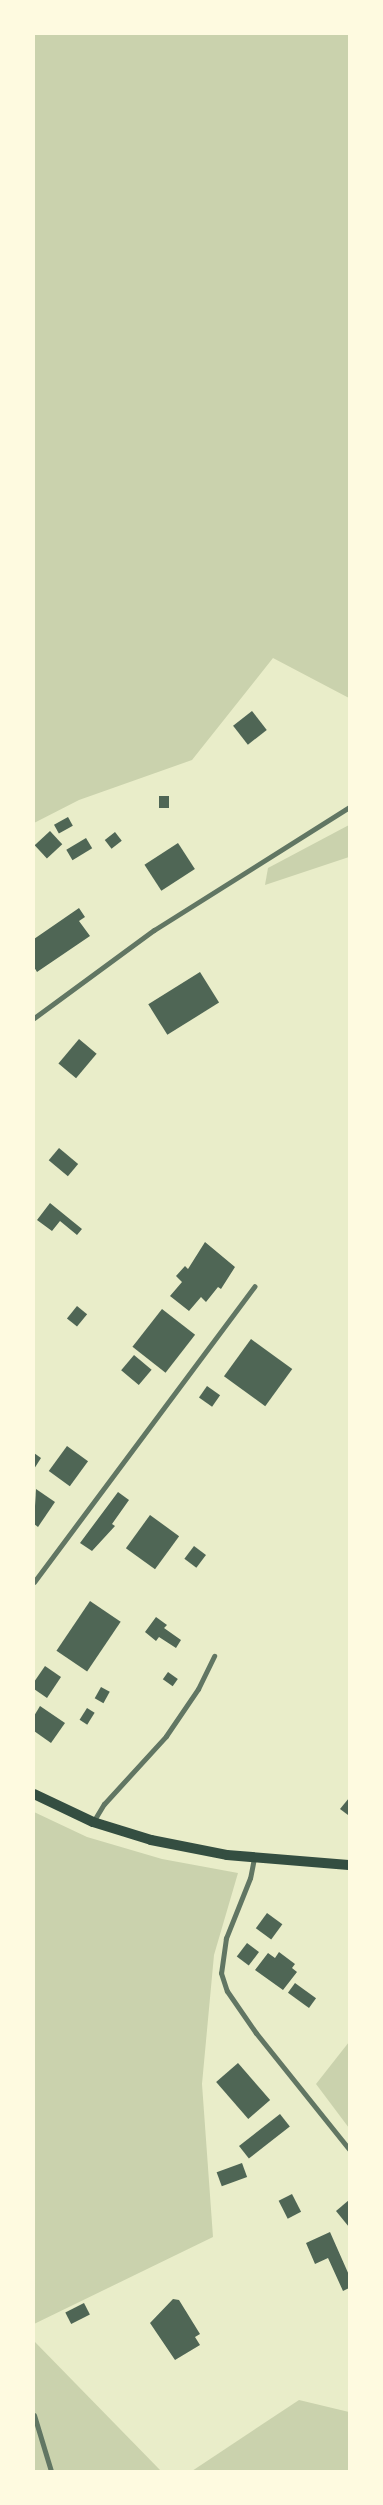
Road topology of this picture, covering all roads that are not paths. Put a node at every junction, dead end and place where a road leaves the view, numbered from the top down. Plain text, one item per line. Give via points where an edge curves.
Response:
1 (349, 807) edge
2 (34, 1018) edge
3 (255, 1286) dead end
4 (34, 1582) edge
5 (214, 1656) dead end
6 (34, 1794) edge
7 (93, 1822) junction
8 (254, 1858) junction
9 (349, 1865) edge
10 (349, 2150) edge
11 (34, 2415) edge
12 (51, 2471) edge

1 - 2 street via 154,930
3 - 4 street
5 - 7 street via 198,1690 166,1736 104,1804
6 - 7 main road
7 - 8 main road via 151,1840
8 - 9 main road
8 - 10 street via 250,1878 226,1938 220,1973 227,1991 256,2033
11 - 12 street

